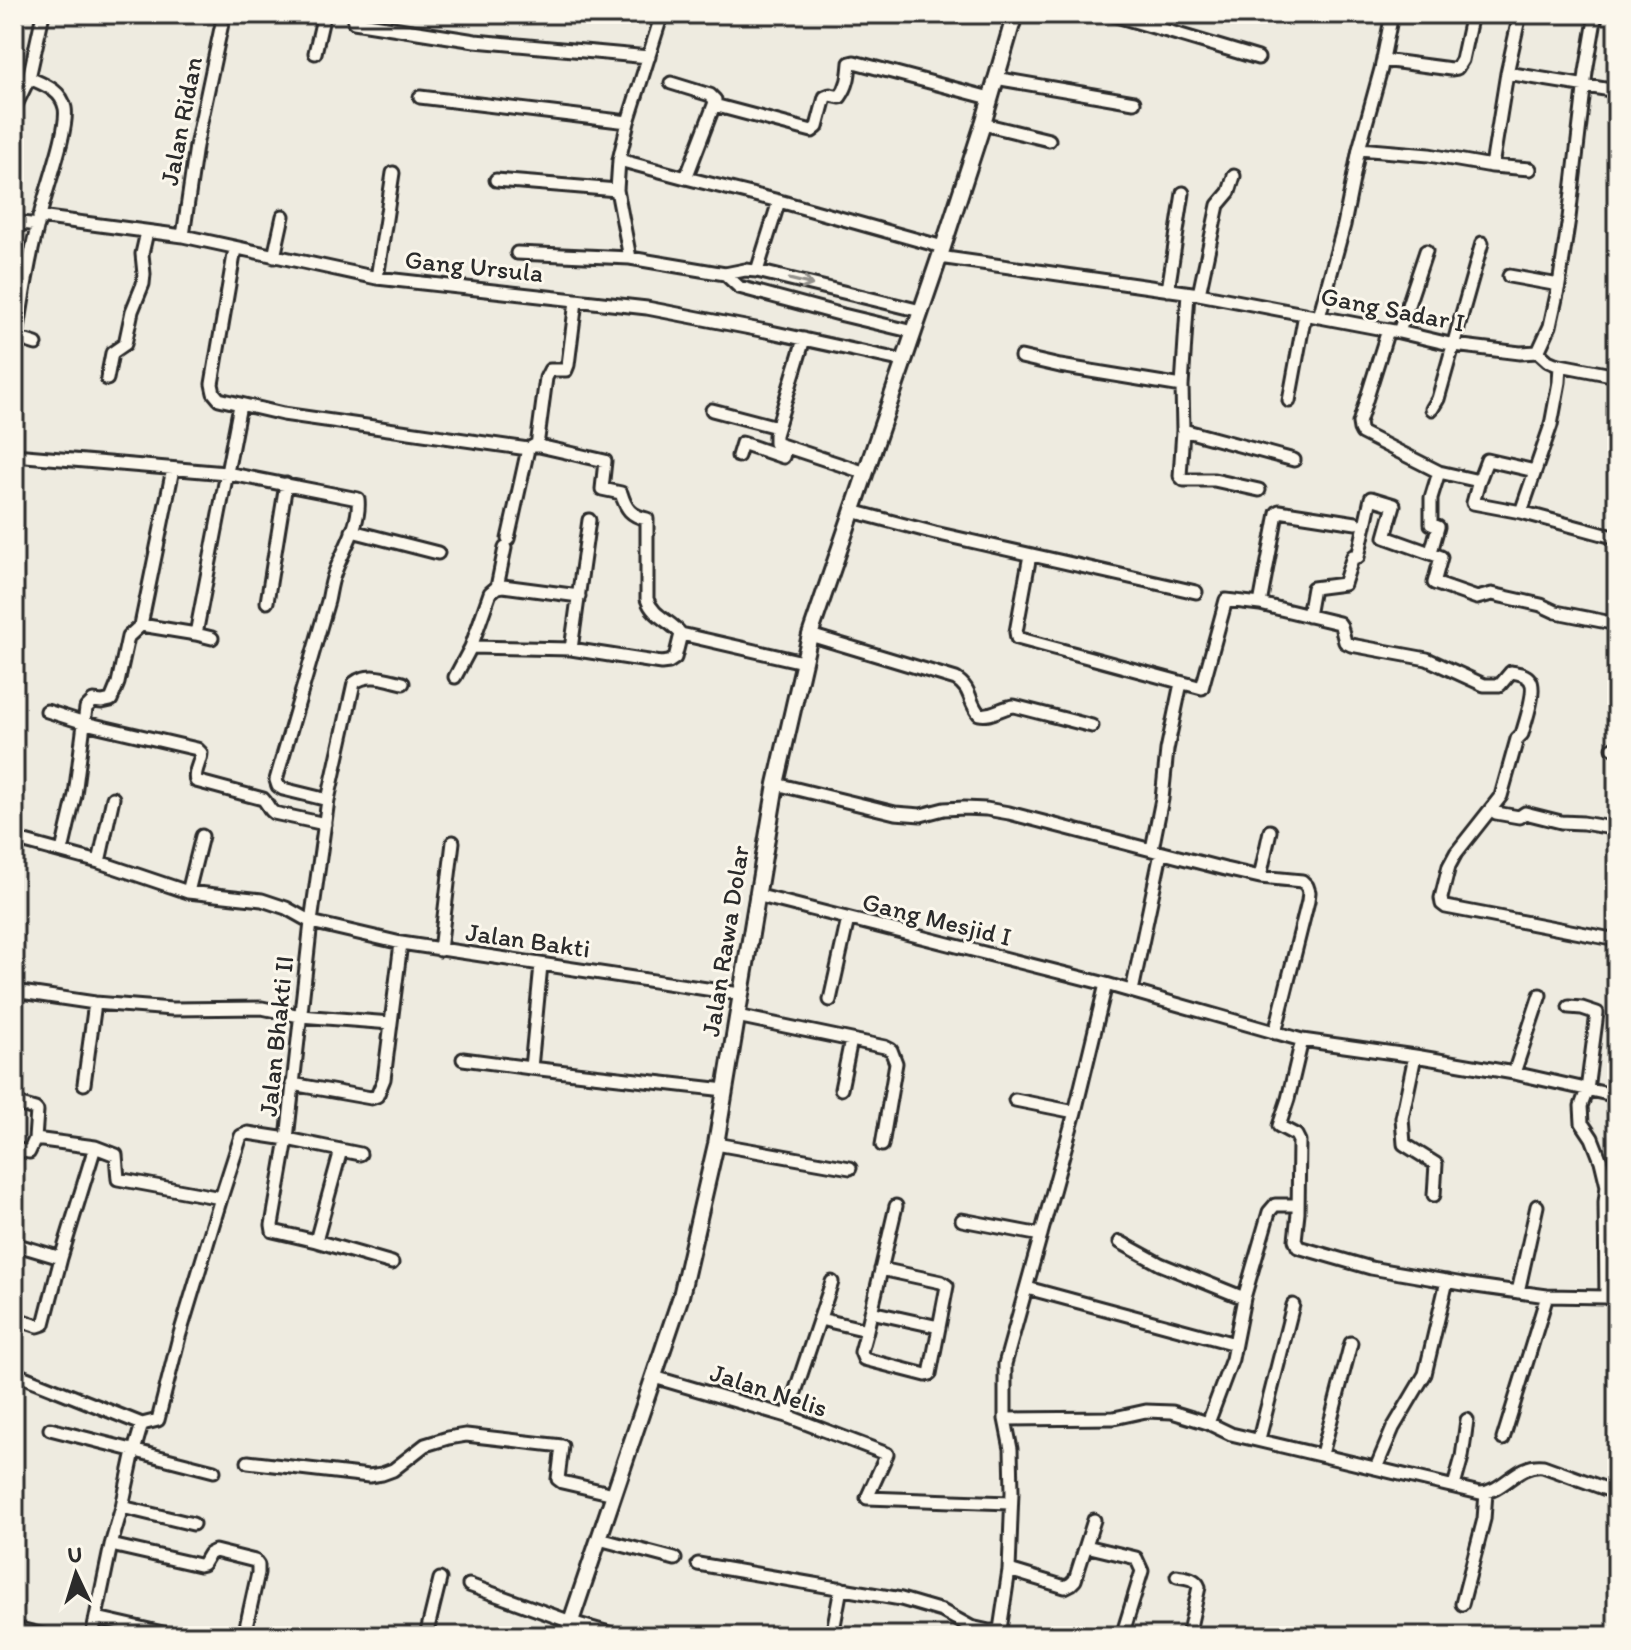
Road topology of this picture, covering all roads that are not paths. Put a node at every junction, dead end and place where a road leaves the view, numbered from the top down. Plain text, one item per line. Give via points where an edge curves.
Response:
1 (43, 14) edge
2 (224, 14) edge
3 (324, 14) edge
4 (662, 14) edge
5 (1015, 14) edge
6 (1110, 14) edge
7 (1392, 14) edge
8 (1472, 14) edge
9 (1520, 14) edge
10 (1596, 14) edge
11 (354, 22) dead end
12 (315, 53) dead end
13 (649, 57) junction
14 (1258, 58) dead end
15 (1383, 60) junction
16 (1507, 73) junction
17 (29, 78) junction
18 (995, 78) junction
19 (671, 83) dead end
20 (1585, 85) junction
21 (1617, 91) edge
22 (420, 97) dead end
23 (990, 98) junction
24 (1134, 102) dead end
25 (714, 105) junction
26 (14, 109) edge
27 (628, 122) junction
28 (983, 124) junction
29 (1049, 140) dead end
30 (1359, 149) junction
31 (619, 160) junction
32 (1492, 166) junction
33 (1530, 169) dead end
34 (393, 173) dead end
35 (1234, 176) dead end
36 (686, 178) junction
37 (496, 180) dead end
38 (617, 190) junction
39 (1183, 193) dead end
40 (779, 201) junction
41 (283, 216) dead end
42 (38, 221) junction
43 (14, 222) edge
44 (147, 232) junction
45 (183, 236) junction
46 (1482, 243) dead end
47 (235, 249) junction
48 (1426, 251) dead end
49 (941, 252) junction
50 (517, 253) dead end
51 (274, 257) junction
52 (630, 258) junction
53 (757, 271) junction
54 (725, 274) junction
55 (1509, 276) dead end
56 (377, 278) junction
57 (1559, 285) junction
58 (1168, 290) junction
59 (1194, 294) junction
60 (576, 301) junction
61 (921, 311) junction
62 (1305, 314) junction
63 (1319, 317) junction
64 (1394, 331) junction
65 (914, 332) junction
66 (17, 338) junction
67 (804, 339) junction
68 (36, 344) dead end
69 (1454, 345) junction
70 (1538, 352) junction
71 (14, 355) edge
72 (1021, 357) dead end
73 (904, 361) junction
74 (1560, 365) junction
75 (1617, 376) edge
76 (107, 379) dead end
77 (1182, 386) junction
78 (1289, 401) dead end
79 (240, 405) junction
80 (1432, 409) dead end
81 (712, 410) dead end
82 (777, 427) junction
83 (1183, 430) junction
84 (786, 447) junction
85 (532, 448) junction
86 (14, 455) edge
87 (738, 456) dead end
88 (1294, 460) dead end
89 (173, 469) junction
90 (1535, 471) junction
91 (1439, 472) junction
92 (226, 473) junction
93 (866, 473) junction
94 (1479, 481) junction
95 (286, 484) junction
96 (1259, 490) dead end
97 (852, 511) junction
98 (1521, 512) junction
99 (589, 520) dead end
100 (1356, 523) dead end
101 (352, 531) junction
102 (1617, 538) edge
103 (1431, 552) junction
104 (438, 553) dead end
105 (1030, 555) junction
106 (497, 587) junction
107 (1196, 592) dead end
108 (579, 596) junction
109 (267, 602) dead end
110 (1260, 604) junction
111 (1308, 616) junction
112 (1617, 624) edge
113 (141, 625) junction
114 (196, 634) junction
115 (681, 634) junction
116 (810, 635) junction
117 (212, 638) dead end
118 (471, 647) junction
119 (571, 649) junction
120 (803, 662) junction
121 (455, 677) dead end
122 (403, 683) dead end
123 (1181, 683) junction
124 (47, 711) dead end
125 (85, 723) junction
126 (1092, 726) dead end
127 (776, 784) junction
128 (113, 798) dead end
129 (328, 800) junction
130 (1491, 809) junction
131 (325, 824) junction
132 (1617, 829) edge
133 (1270, 831) dead end
134 (202, 836) dead end
135 (14, 839) edge
136 (453, 842) dead end
137 (62, 851) junction
138 (1157, 851) junction
139 (99, 862) junction
140 (1260, 877) junction
141 (188, 892) junction
142 (756, 895) junction
143 (848, 919) junction
144 (311, 922) junction
145 (1617, 940) edge
146 (401, 943) junction
147 (440, 950) junction
148 (541, 965) junction
149 (1106, 984) junction
150 (14, 991) edge
151 (1132, 991) junction
152 (740, 994) junction
153 (1540, 995) dead end
154 (830, 1000) dead end
155 (95, 1003) junction
156 (1569, 1007) dead end
157 (300, 1016) junction
158 (737, 1016) junction
159 (391, 1023) junction
160 (1275, 1033) junction
161 (851, 1040) junction
162 (1302, 1040) junction
163 (1415, 1056) junction
164 (463, 1059) dead end
165 (531, 1068) junction
166 (1514, 1073) junction
167 (84, 1084) dead end
168 (292, 1084) junction
169 (841, 1089) dead end
170 (725, 1090) junction
171 (1587, 1090) junction
172 (1617, 1096) edge
173 (1015, 1100) dead end
174 (14, 1103) edge
175 (1075, 1112) junction
176 (35, 1139) junction
177 (287, 1139) junction
178 (716, 1144) junction
179 (882, 1145) dead end
180 (95, 1147) junction
181 (14, 1149) edge
182 (341, 1150) junction
183 (360, 1154) dead end
184 (850, 1168) dead end
185 (1434, 1195) dead end
186 (221, 1198) junction
187 (1297, 1205) junction
188 (896, 1206) dead end
189 (1537, 1206) dead end
190 (962, 1220) dead end
191 (1041, 1235) junction
192 (316, 1241) junction
193 (1120, 1242) dead end
194 (14, 1244) edge
195 (61, 1258) junction
196 (392, 1263) dead end
197 (881, 1269) junction
198 (1447, 1281) junction
199 (832, 1282) dead end
200 (1027, 1288) junction
201 (1518, 1292) junction
202 (1547, 1296) junction
203 (1244, 1298) junction
204 (1612, 1299) edge
205 (1293, 1305) dead end
206 (871, 1312) junction
207 (14, 1318) edge
208 (820, 1319) junction
209 (939, 1327) junction
210 (867, 1330) junction
211 (1351, 1343) dead end
212 (1235, 1344) junction
213 (14, 1373) edge
214 (654, 1377) junction
215 (787, 1416) junction
216 (1005, 1419) junction
217 (1467, 1420) dead end
218 (1208, 1423) junction
219 (142, 1424) junction
220 (50, 1429) dead end
221 (1259, 1439) junction
222 (1503, 1439) dead end
223 (134, 1451) junction
224 (1322, 1454) junction
225 (248, 1462) dead end
226 (1376, 1468) junction
227 (214, 1471) dead end
228 (1454, 1486) junction
229 (1486, 1493) junction
230 (1617, 1493) edge
231 (614, 1494) junction
232 (1010, 1503) junction
233 (122, 1507) junction
234 (1094, 1520) dead end
235 (193, 1524) dead end
236 (599, 1539) junction
237 (111, 1545) junction
238 (1086, 1546) junction
239 (675, 1559) dead end
240 (698, 1564) dead end
241 (1009, 1570) junction
242 (1177, 1576) dead end
243 (440, 1579) dead end
244 (469, 1585) dead end
245 (841, 1588) junction
246 (1462, 1604) dead end
247 (97, 1618) junction
248 (568, 1629) edge
249 (24, 1630) dead end
250 (1000, 1633) edge
251 (47, 1636) edge
252 (92, 1636) edge
253 (176, 1636) edge
254 (244, 1636) edge
255 (426, 1636) edge
256 (619, 1636) edge
257 (832, 1636) edge
258 (1122, 1636) edge
259 (1188, 1636) edge

1 - 17 street
2 - 45 street, Jalan Ridan
3 - 12 street
4 - 13 street
5 - 18 street, Jalan Rawa Dolar
6 - 14 street
7 - 15 street
8 - 15 street via 1457,68
9 - 16 street
10 - 20 street
11 - 13 street via 475,41
13 - 27 street
15 - 30 street
16 - 20 street
16 - 32 street
17 - 26 street
17 - 42 street via 52,88 65,106 65,125
18 - 23 street, Jalan Rawa Dolar
18 - 24 street
19 - 25 street via 710,95
20 - 21 street
20 - 57 street
22 - 27 street
23 - 25 street via 854,62 848,86 840,97 825,97 812,131
23 - 28 street, Jalan Rawa Dolar
25 - 36 street
27 - 31 street
28 - 29 street
28 - 49 street, Jalan Rawa Dolar
30 - 32 street
30 - 63 street
31 - 36 street, Gang Sadar I
31 - 38 street
32 - 33 street
34 - 56 street
35 - 59 street via 1218,205
36 - 40 street, Gang Sadar I
37 - 38 street
38 - 52 street
39 - 58 street
40 - 49 street, Gang Sadar I
40 - 53 street
41 - 51 street
42 - 43 street, Gang Ursula
42 - 44 street, Gang Ursula
42 - 66 street
44 - 45 street, Gang Ursula
44 - 76 street via 143,284 125,344 112,353
45 - 47 street, Gang Ursula
46 - 69 street
47 - 51 street, Gang Ursula
47 - 79 street via 212,384 219,399
48 - 64 street
49 - 58 street, Gang Sadar I
49 - 61 street, Jalan Rawa Dolar
50 - 52 street
51 - 56 street, Gang Ursula
52 - 54 street
53 - 54 street
53 -> 61 street
54 - 65 street via 739,287
55 - 57 street
56 - 60 street, Gang Ursula
57 - 70 street
58 - 59 street, Gang Sadar I
59 - 62 street, Gang Sadar I
59 - 77 street
60 - 67 street, Gang Ursula via 647,308
60 - 85 street via 568,365 566,370 550,370 546,378
61 - 65 street, Jalan Rawa Dolar
62 - 63 street, Gang Sadar I
62 - 78 street
63 - 64 street, Gang Sadar I
64 - 69 street, Gang Sadar I
64 - 91 street via 1360,429
65 - 73 street, Jalan Rawa Dolar
66 - 68 street
66 - 71 street
67 - 73 street, Gang Ursula
67 - 82 street
69 - 70 street, Gang Sadar I
69 - 80 street
70 - 74 street
72 - 77 street
73 - 93 street, Jalan Rawa Dolar
74 - 75 street
74 - 90 street via 1551,425
77 - 83 street
79 - 85 street
79 - 92 street
81 - 82 street
82 - 84 street via 775,443
83 - 88 street
83 - 96 street via 1184,480
84 - 87 street via 783,457 742,443
84 - 93 street
85 - 106 street
85 - 115 street via 605,461 602,489 621,493 635,517 647,519 649,607
86 - 89 street
89 - 92 street
89 - 113 street
90 - 94 street via 1487,460
90 - 98 street
91 - 94 street
91 - 103 street via 1431,498 1431,524 1438,527
92 - 95 street
92 - 114 street
93 - 97 street, Jalan Rawa Dolar
94 - 98 street via 1473,503
95 - 101 street via 358,499
95 - 109 street
97 - 105 street
97 - 116 street, Jalan Rawa Dolar
98 - 102 street
99 - 108 street
100 - 110 street via 1279,511
101 - 104 street
101 - 129 street via 333,578 276,780 283,789
103 - 111 street via 1385,537 1394,505 1371,498 1358,557 1353,556 1344,584 1313,588
103 - 112 street via 1441,557 1434,583 1477,598 1492,594
105 - 107 street
105 - 123 street via 1017,638
106 - 108 street
106 - 118 street via 490,593
108 - 119 street
110 - 111 street
110 - 123 street via 1226,600 1202,688
111 - 130 street via 1339,623 1351,645 1427,659 1484,685 1500,685 1511,672 1529,678 1532,691 1522,734 1501,796
113 - 114 street
113 - 125 street via 128,637 111,700 90,702
114 - 117 street
115 - 119 street via 669,662
115 - 120 street
116 - 120 street, Jalan Rawa Dolar
116 - 126 street via 956,679 979,714 1014,706
118 - 119 street
118 - 121 street
120 - 127 street, Jalan Rawa Dolar
122 - 129 street, Jalan Bhakti II via 369,676 354,683
123 - 138 street via 1167,750
124 - 125 street
125 - 131 street via 197,749 201,758 196,781 263,799 274,813
125 - 137 street
127 - 138 street via 895,813 986,809
127 - 142 street, Jalan Rawa Dolar
128 - 139 street
129 - 131 street, Jalan Bhakti II
130 - 132 street
130 - 145 street via 1449,866 1442,904
131 - 144 street, Jalan Bhakti II
133 - 140 street
134 - 141 street
135 - 137 street, Jalan Bakti
136 - 147 street
137 - 139 street, Jalan Bakti
138 - 140 street
138 - 151 street
139 - 141 street, Jalan Bakti
140 - 160 street via 1302,881 1309,892
141 - 144 street, Jalan Bakti via 262,900
142 - 143 street, Gang Mesjid I
142 - 152 street, Jalan Rawa Dolar
143 - 149 street, Gang Mesjid I
143 - 154 street
144 - 146 street, Jalan Bakti
144 - 157 street, Jalan Bhakti II
146 - 147 street, Jalan Bakti
146 - 159 street
147 - 148 street, Jalan Bakti
148 - 152 street, Jalan Bakti
148 - 165 street
149 - 151 street, Gang Mesjid I
149 - 175 street
150 - 155 street
151 - 160 street, Gang Mesjid I
152 - 158 street, Jalan Rawa Dolar
153 - 166 street
155 - 157 street via 262,1008
155 - 167 street
156 - 171 street via 1597,1013
157 - 159 street
157 - 168 street, Jalan Bhakti II
158 - 161 street
158 - 170 street, Jalan Rawa Dolar
159 - 168 street via 377,1096
160 - 162 street, Gang Mesjid I
161 - 169 street
161 - 179 street via 885,1047 894,1056
162 - 163 street, Gang Mesjid I
162 - 187 street via 1279,1126 1299,1141
163 - 166 street, Gang Mesjid I
163 - 185 street via 1402,1118 1404,1144 1436,1164
164 - 165 street
165 - 170 street
166 - 171 street, Gang Mesjid I
168 - 177 street, Jalan Bhakti II
170 - 178 street, Jalan Rawa Dolar
171 - 172 street, Gang Mesjid I
171 - 204 street via 1582,1123 1607,1186
173 - 175 street
174 - 176 street via 37,1111
175 - 191 street
176 - 180 street
176 - 181 street via 29,1152
177 - 182 street
177 - 186 street, Jalan Bhakti II via 241,1136
177 - 192 street via 273,1231
178 - 184 street
178 - 214 street, Jalan Rawa Dolar via 681,1296
180 - 186 street via 116,1155 118,1179
180 - 195 street
182 - 183 street
182 - 192 street
186 - 219 street via 158,1420
187 - 198 street via 1298,1247 1371,1268
187 - 203 street via 1275,1205 1269,1212
188 - 197 street
189 - 201 street
190 - 191 street
191 - 200 street
192 - 196 street
193 - 203 street
194 - 195 street
195 - 207 street via 44,1324
197 - 206 street
197 - 209 street via 947,1286
198 - 201 street
198 - 226 street via 1425,1374
199 - 208 street
200 - 212 street
200 - 216 street via 1005,1364
201 - 202 street
202 - 204 street
202 - 222 street
203 - 212 street
205 - 221 street
206 - 209 street
206 - 210 street
208 - 210 street
208 - 215 street
209 - 210 street via 926,1375 864,1359
211 - 224 street
212 - 218 street
213 - 219 street
214 - 215 street, Jalan Nelis
214 - 231 street, Jalan Rawa Dolar
215 - 232 street, Jalan Nelis via 887,1454 867,1498
216 - 218 street via 1114,1418 1146,1411
216 - 232 street via 1011,1449
217 - 228 street
218 - 221 street
219 - 223 street
220 - 223 street
221 - 224 street
223 - 227 street
223 - 233 street
224 - 226 street
225 - 231 street via 369,1476 393,1470 425,1445 466,1435 562,1446 558,1479
226 - 228 street
228 - 229 street
229 - 230 street via 1536,1465
229 - 246 street
231 - 236 street, Jalan Rawa Dolar
232 - 241 street
233 - 235 street
233 - 237 street
234 - 238 street
236 - 239 street
236 - 248 street, Jalan Rawa Dolar
237 - 247 street
237 - 254 street via 195,1565 215,1551 250,1559 258,1573
238 - 241 street via 1069,1586
238 - 258 street via 1136,1558 1142,1571
240 - 245 street
241 - 250 street
242 - 259 street via 1192,1579 1199,1587
243 - 255 street
244 - 248 street
245 - 250 street via 901,1599
245 - 257 street
247 - 252 street
247 - 253 street
248 - 256 street
249 - 251 street

